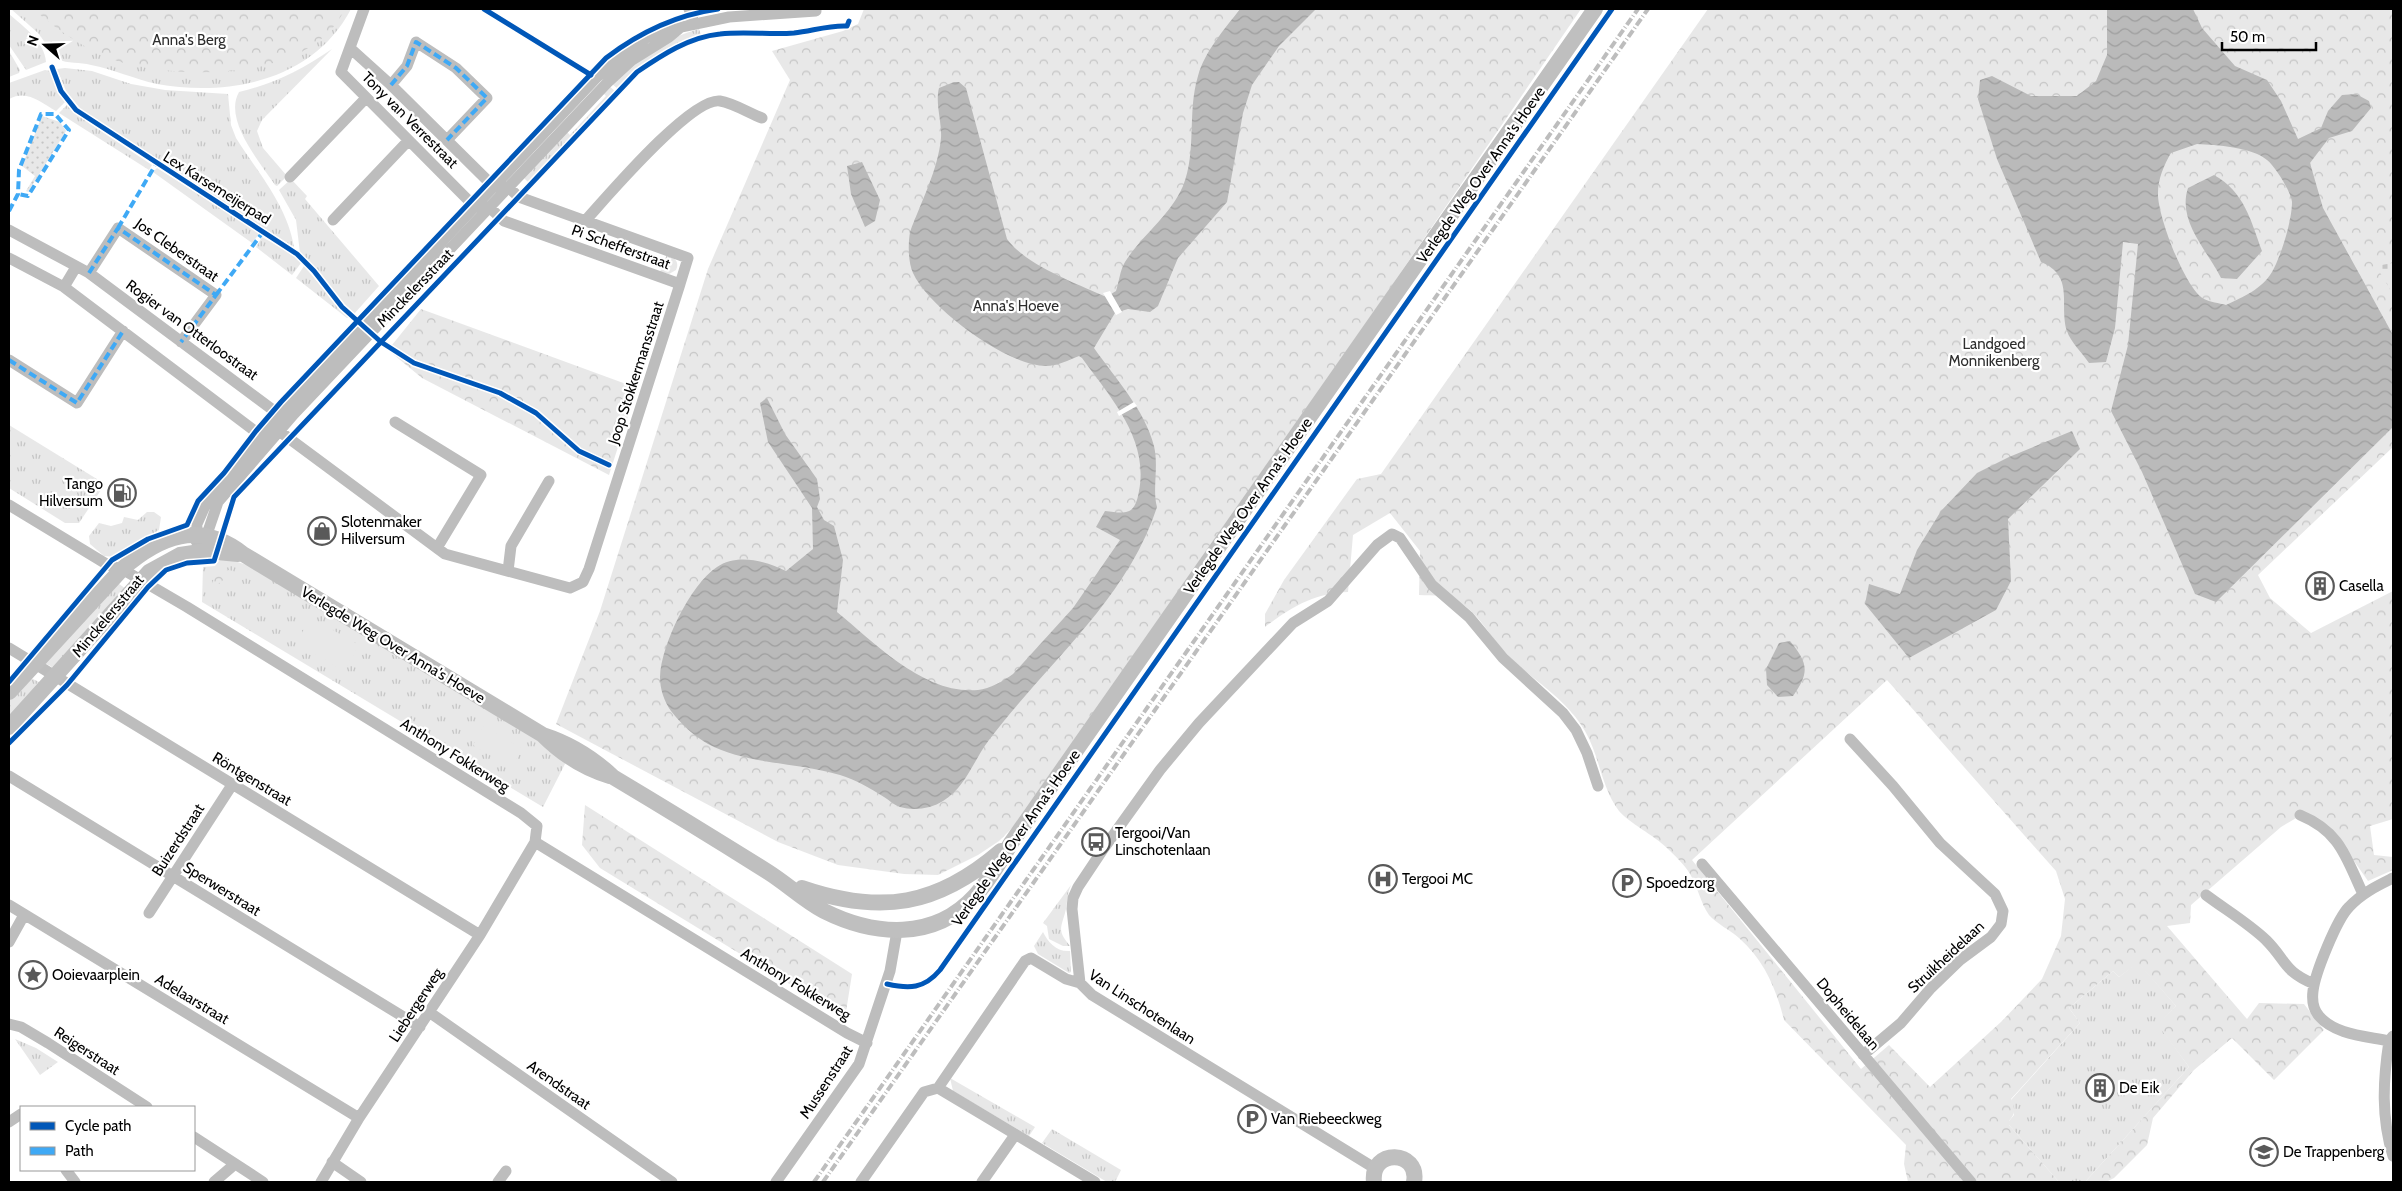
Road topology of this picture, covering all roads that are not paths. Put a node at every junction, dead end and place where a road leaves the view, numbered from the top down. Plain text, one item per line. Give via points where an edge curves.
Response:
1 (364, 9) edge
2 (689, 9) edge
3 (1595, 9) edge
4 (816, 11) dead end
5 (694, 23) junction
6 (681, 27) junction
7 (350, 48) junction
8 (391, 85) junction
9 (366, 98) junction
10 (762, 118) dead end
11 (447, 140) junction
12 (408, 142) junction
13 (290, 177) dead end
14 (508, 187) junction
15 (494, 188) junction
16 (476, 207) junction
17 (489, 207) junction
18 (333, 220) dead end
19 (584, 221) junction
20 (9, 230) edge
21 (9, 258) edge
22 (76, 267) junction
23 (89, 273) junction
24 (680, 284) junction
25 (64, 287) junction
26 (123, 331) junction
27 (181, 342) junction
28 (9, 360) edge
29 (284, 418) junction
30 (395, 422) dead end
31 (275, 429) junction
32 (266, 440) junction
33 (550, 481) dead end
34 (9, 505) edge
35 (201, 535) junction
36 (437, 548) junction
37 (198, 552) junction
38 (243, 554) junction
39 (122, 569) junction
40 (508, 571) junction
41 (140, 581) junction
42 (9, 648) edge
43 (34, 664) junction
44 (54, 677) junction
45 (9, 692) edge
46 (9, 727) edge
47 (1850, 739) dead end
48 (9, 776) edge
49 (232, 785) junction
50 (1598, 786) dead end
51 (2300, 815) dead end
52 (535, 842) junction
53 (1011, 843) junction
54 (1702, 864) dead end
55 (172, 876) junction
56 (2393, 878) edge
57 (787, 883) junction
58 (2363, 894) junction
59 (2206, 895) dead end
60 (916, 898) junction
61 (873, 904) junction
62 (9, 905) edge
63 (149, 913) dead end
64 (24, 915) junction
65 (872, 928) junction
66 (917, 928) junction
67 (897, 931) junction
68 (480, 935) junction
69 (9, 942) edge
70 (1080, 983) junction
71 (2314, 984) junction
72 (430, 1012) junction
73 (9, 1024) edge
74 (420, 1028) junction
75 (2391, 1039) edge
76 (867, 1043) junction
77 (1863, 1055) junction
78 (938, 1088) junction
79 (145, 1106) edge
80 (20, 1115) edge
81 (359, 1118) junction
82 (9, 1122) edge
83 (1015, 1135) junction
84 (195, 1138) edge
85 (2393, 1156) edge
86 (332, 1162) junction
87 (235, 1164) junction
88 (67, 1171) edge
89 (506, 1171) dead end
90 (1375, 1176) edge
91 (75, 1182) edge
92 (214, 1182) edge
93 (263, 1182) edge
94 (321, 1182) edge
95 (361, 1182) edge
96 (498, 1182) edge
97 (672, 1182) edge
98 (776, 1182) edge
99 (861, 1182) edge
100 (982, 1182) edge
101 (1095, 1182) edge
102 (1414, 1182) edge
103 (1971, 1182) edge

1 - 7 street, Tony van Verrestraat
2 - 5 street
3 - 53 main road, Verlegde Weg Over Anna's Hoeve
4 - 5 street, Minckelersstraat via 729,17
5 - 6 street, Minckelersstraat
6 - 14 street, Minckelersstraat via 632,60 607,83
6 - 15 street, Minckelersstraat via 666,28 622,55 597,77
7 - 8 street, Tony van Verrestraat
7 - 9 street, Tony van Verrestraat via 342,72
8 - 11 street, Tony van Verrestraat
8 - 11 street via 407,66 416,42 456,68 487,98
9 - 12 street, Tony van Verrestraat
9 - 13 street
10 - 19 street via 719,101 704,104 679,121
11 - 15 street, Tony van Verrestraat
12 - 16 street, Tony van Verrestraat
12 - 18 street
14 - 15 street
14 - 17 street, Minckelersstraat
14 - 19 street, Pi Schefferstraat via 519,197
15 - 16 street, Minckelersstraat
16 - 17 street
16 - 29 street, Minckelersstraat
17 - 24 street, Pi Schefferstraat via 504,221
17 - 29 street, Minckelersstraat
19 - 24 street, Pi Schefferstraat via 688,258
20 - 22 street, Rogier van Otterloostraat
21 - 25 street
22 - 23 street, Rogier van Otterloostraat
22 - 25 street
23 - 27 street, Rogier van Otterloostraat
23 - 27 street, Jos Cleberstraat via 118,228 216,295
24 - 40 street, Joop Stokkermansstraat via 594,554 582,582 570,588
25 - 26 street
26 - 28 street via 77,403
26 - 32 street
27 - 29 street, Rogier van Otterloostraat
29 - 31 street, Minckelersstraat
30 - 36 street via 481,476
31 - 32 street, Minckelersstraat
31 - 36 street, Joop Stokkermansstraat
32 - 35 street, Minckelersstraat via 205,506
33 - 40 street via 511,546
34 - 39 street, Anthony Fokkerweg via 108,565
35 - 37 street, Minckelersstraat
35 - 38 main road, Verlegde Weg Over Anna's Hoeve via 230,545
35 - 39 main road, Minckelersstraat via 159,542
36 - 40 street, Joop Stokkermansstraat via 445,554
37 - 38 main road, Verlegde Weg Over Anna's Hoeve
37 - 41 main road, Minckelersstraat via 165,562
38 - 57 main road, Verlegde Weg Over Anna's Hoeve via 543,735 573,760 590,770 613,777
39 - 41 street, Anthony Fokkerweg
39 - 43 main road, Minckelersstraat
41 - 44 main road, Minckelersstraat
41 - 52 street, Anthony Fokkerweg via 521,813 537,826
42 - 43 street, Röntgenstraat
43 - 44 street, Röntgenstraat
43 - 45 main road, Minckelersstraat
44 - 46 main road, Minckelersstraat
44 - 49 street, Röntgenstraat
47 - 77 street, Struikheidelaan via 1940,843 1995,894 2003,910 2001,924 1991,937 1960,960 1901,1023
48 - 55 street, Sperwerstraat
49 - 55 street, Buizerdstraat
49 - 68 street, Röntgenstraat
50 - 70 street via 1587,752 1563,713 1502,658 1469,616 1432,585 1400,538 1392,534 1377,545 1328,601 1294,623 1199,723 1160,770 1104,848 1073,898
51 - 58 street via 2326,829 2340,844
52 - 68 street, Liebergerweg
52 - 76 street, Anthony Fokkerweg
53 - 60 main road, Verlegde Weg Over Anna's Hoeve via 961,882
53 - 66 main road, Verlegde Weg Over Anna's Hoeve via 973,898 947,918
54 - 77 street, Dopheidelaan
55 - 63 street, Buizerdstraat
55 - 74 street, Sperwerstraat
56 - 58 street
57 - 61 main road, Verlegde Weg Over Anna's Hoeve via 836,899
57 - 65 main road, Verlegde Weg Over Anna's Hoeve via 822,910 845,921
58 - 71 street via 2340,920
59 - 71 street via 2267,941 2288,969
60 - 61 main road, Verlegde Weg Over Anna's Hoeve
60 - 66 main road via 926,909
61 - 65 main road via 866,918
62 - 64 street, Adelaarstraat
64 - 69 street
64 - 81 street, Adelaarstraat
65 - 67 main road, Verlegde Weg Over Anna's Hoeve
66 - 67 main road, Verlegde Weg Over Anna's Hoeve
67 - 76 street, Mussenstraat via 890,971
68 - 72 street, Liebergerweg
70 - 78 street, Van Linschotenlaan via 1028,959
70 - 90 street, Van Linschotenlaan via 1092,995
71 - 75 street via 2314,1008 2324,1021 2340,1030
72 - 74 street, Liebergerweg
72 - 97 street, Arendstraat
73 - 79 street, Reigerstraat via 41,1039
74 - 81 street, Liebergerweg
75 - 85 street via 2384,1098 2386,1130
76 - 98 street, Mussenstraat via 859,1064
77 - 103 street, Dopheidelaan
78 - 83 street
78 - 99 street via 924,1092
80 - 82 street
81 - 86 street, Liebergerweg
83 - 100 street
83 - 101 street
84 - 87 street
86 - 94 street, Liebergerweg
86 - 95 street
87 - 92 street
87 - 93 street
88 - 91 street
89 - 96 street
90 - 102 main road via 1386,1159 1402,1158 1413,1170

